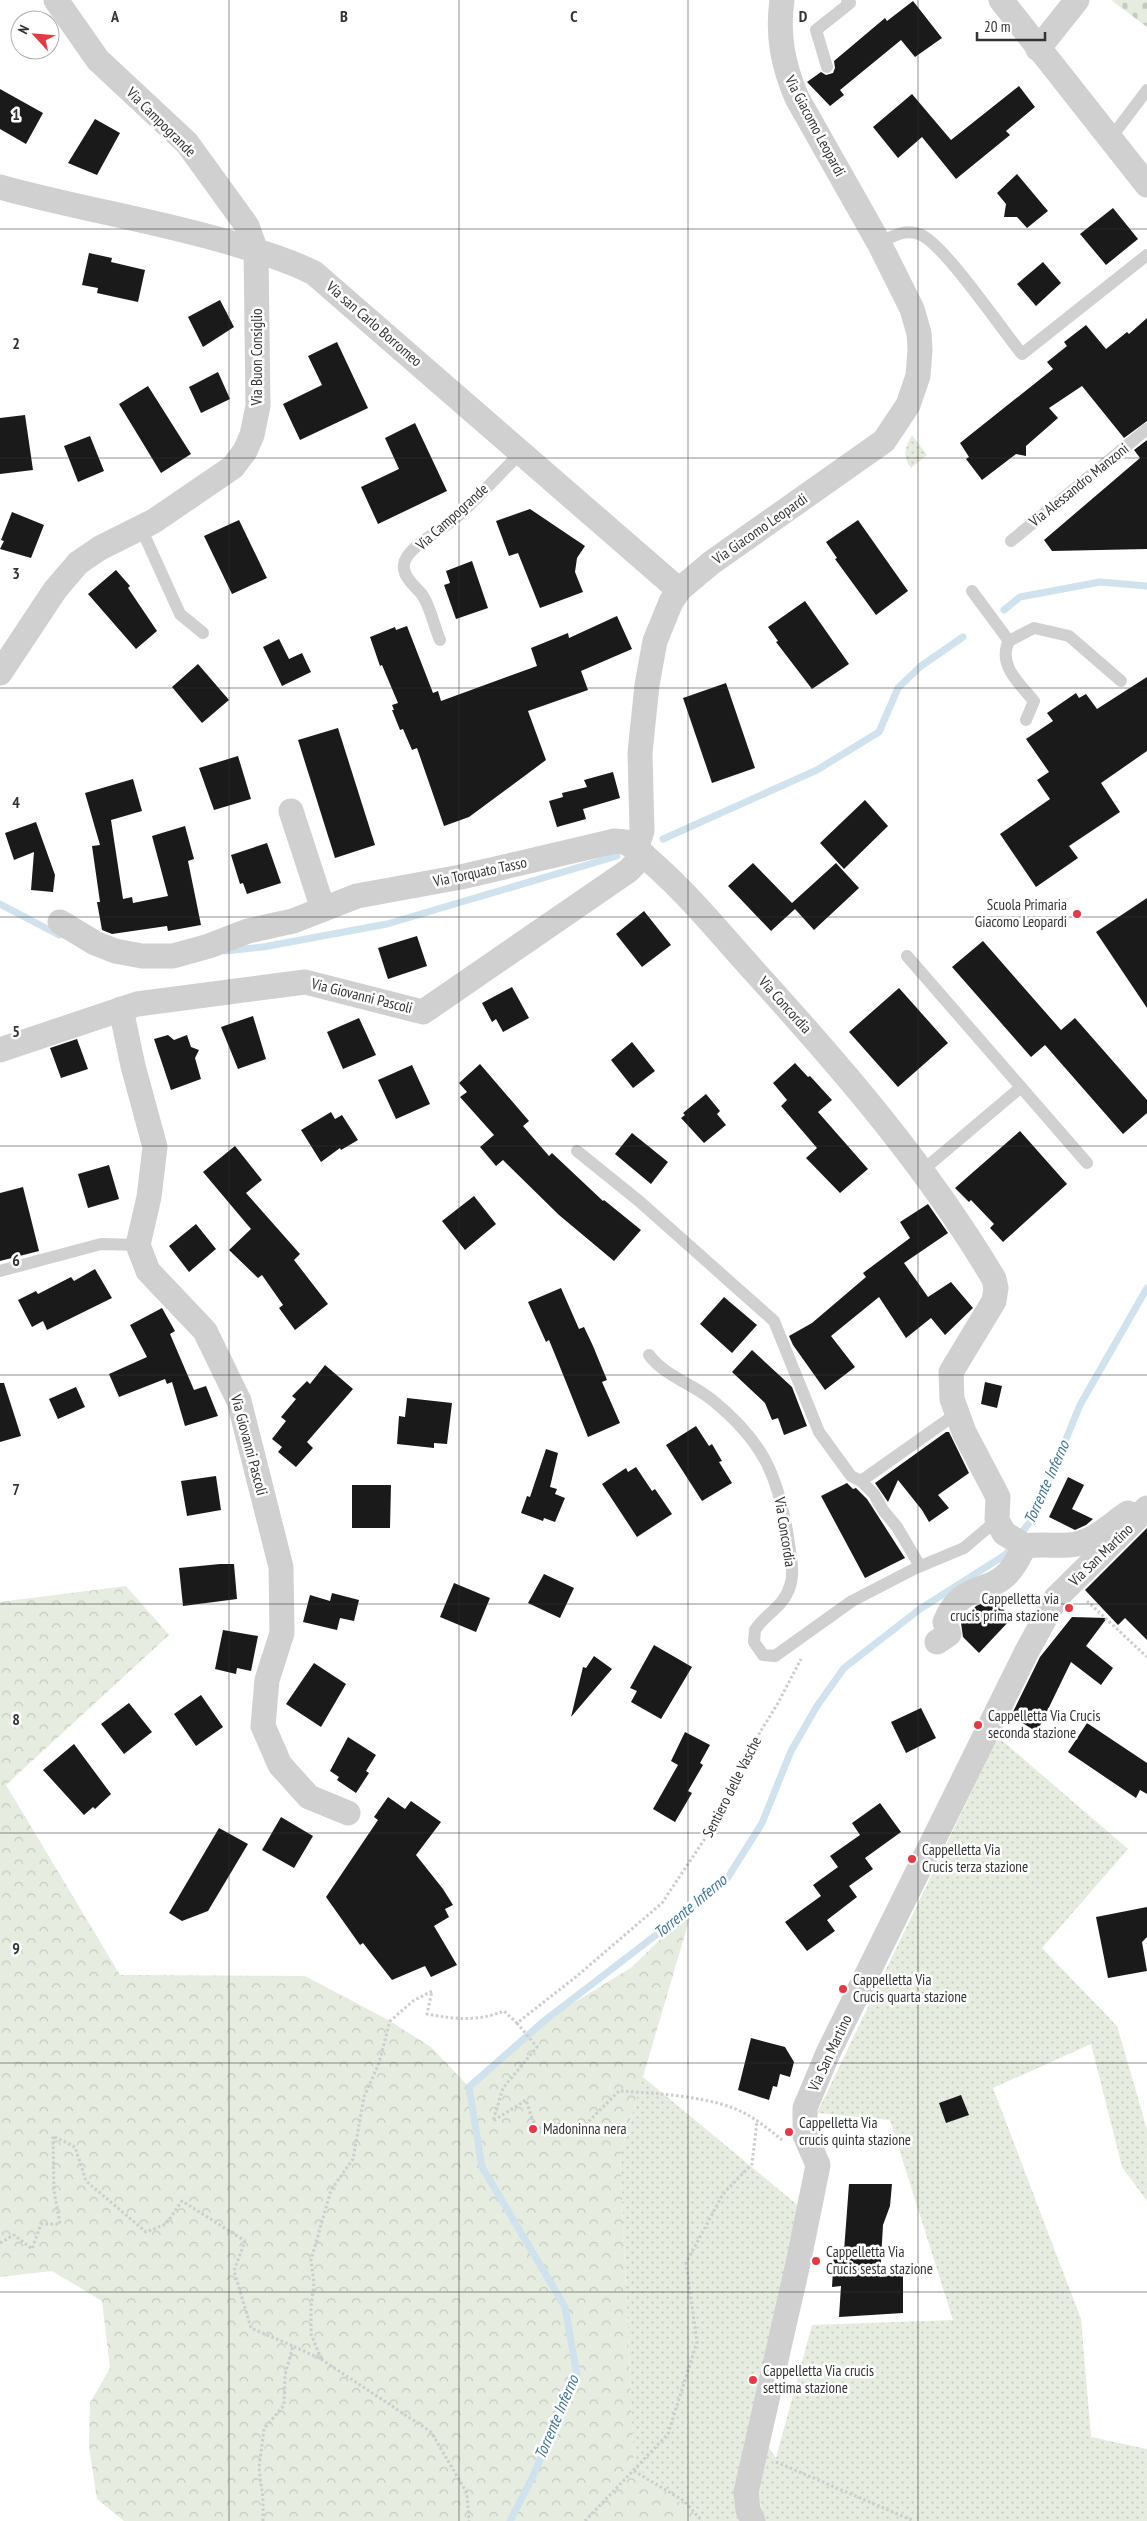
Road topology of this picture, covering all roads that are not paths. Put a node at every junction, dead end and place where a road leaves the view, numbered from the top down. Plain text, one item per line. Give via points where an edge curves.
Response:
1 (56, 0) edge
2 (782, 0) edge
3 (847, 0) edge
4 (1001, 0) edge
5 (1077, 0) edge
6 (1038, 49) junction
7 (827, 67) dead end
8 (1147, 90) edge
9 (1110, 139) junction
10 (1147, 185) edge
11 (0, 188) edge
12 (879, 243) junction
13 (256, 251) junction
14 (1147, 255) edge
15 (1147, 429) edge
16 (521, 453) junction
17 (141, 528) junction
18 (1010, 541) dead end
19 (679, 590) junction
20 (972, 590) dead end
21 (203, 633) dead end
22 (440, 640) dead end
23 (1009, 641) junction
24 (0, 673) edge
25 (1122, 681) dead end
26 (1026, 720) dead end
27 (291, 811) dead end
28 (640, 852) junction
29 (322, 909) junction
30 (60, 922) dead end
31 (907, 956) dead end
32 (122, 1009) junction
33 (0, 1050) edge
34 (1020, 1088) junction
35 (577, 1151) dead end
36 (1087, 1163) dead end
37 (923, 1170) junction
38 (138, 1245) junction
39 (0, 1271) edge
40 (649, 1356) dead end
41 (956, 1414) junction
42 (862, 1481) junction
43 (1147, 1504) edge
44 (1147, 1508) edge
45 (1012, 1536) junction
46 (920, 1566) junction
47 (937, 1642) dead end
48 (348, 1812) dead end
49 (754, 2521) edge

1 - 13 street, Via Campogrande via 98,60 187,143 247,226
2 - 12 street, Via Giacomo Leopardi via 780,38 786,73
3 - 7 lane via 850,3 816,30
4 - 6 street
5 - 6 street
6 - 9 street
8 - 9 lane
9 - 10 street
11 - 13 street, Via san Carlo Borromeo via 157,223
12 - 14 lane via 903,232 930,239 1022,354
12 - 19 street, Via Giacomo Leopardi via 912,309 919,333 918,376 901,419 875,449 711,563
13 - 16 street, Via san Carlo Borromeo via 302,266 326,281
13 - 17 street, Via Buon Consiglio via 259,391 256,422 247,446 226,474
15 - 18 lane, Via Alessandro Manzoni
16 - 19 street, Via san Carlo Borromeo
16 - 22 lane, Via Campogrande via 452,521 427,537 406,559 404,565 410,582 423,597
17 - 21 lane via 180,614
17 - 24 street, Via Buon Consiglio via 89,554 66,575
19 - 28 street, Via Giacomo Leopardi via 660,627 647,685 640,753
20 - 23 lane
23 - 25 lane via 1034,628 1069,636
23 - 26 lane via 1004,650 1009,670 1034,701
27 - 29 street
28 - 29 street, Via Torquato Tasso via 625,842 615,840 461,877 357,896
28 - 32 street, Via Giovanni Pascoli via 628,871 423,1012 305,982 137,1004
28 - 37 street, Via Concordia via 697,908 810,1032
29 - 30 street, Via Torquato Tasso via 293,921 164,957 135,955 95,943
31 - 34 lane
32 - 33 street, Via Giovanni Pascoli
32 - 38 street via 133,1066 155,1147 149,1197
34 - 36 lane
34 - 37 lane
35 - 42 lane via 646,1207 774,1321 819,1432 851,1476
37 - 41 street, Via Concordia via 996,1284 992,1305 949,1376
38 - 39 lane via 101,1244
38 - 48 street, Via Giovanni Pascoli via 148,1271 205,1331 239,1400 281,1567 282,1633 267,1680 263,1726 280,1765 310,1797
40 - 46 lane, Via Concordia via 734,1418 762,1453 777,1485 785,1512 791,1584 782,1604 755,1630 754,1642 763,1654 775,1656 852,1601
41 - 42 lane
41 - 45 street, Via Concordia via 998,1497
42 - 46 lane via 897,1527
43 - 45 street via 1086,1541 1069,1545
44 - 49 street, Via San Martino via 1056,1598 828,2053 804,2108 805,2136 818,2165 746,2492 748,2510
45 - 46 lane, Via Concordia via 964,1548
45 - 47 street via 1007,1574 963,1596 952,1606 945,1622 950,1634

